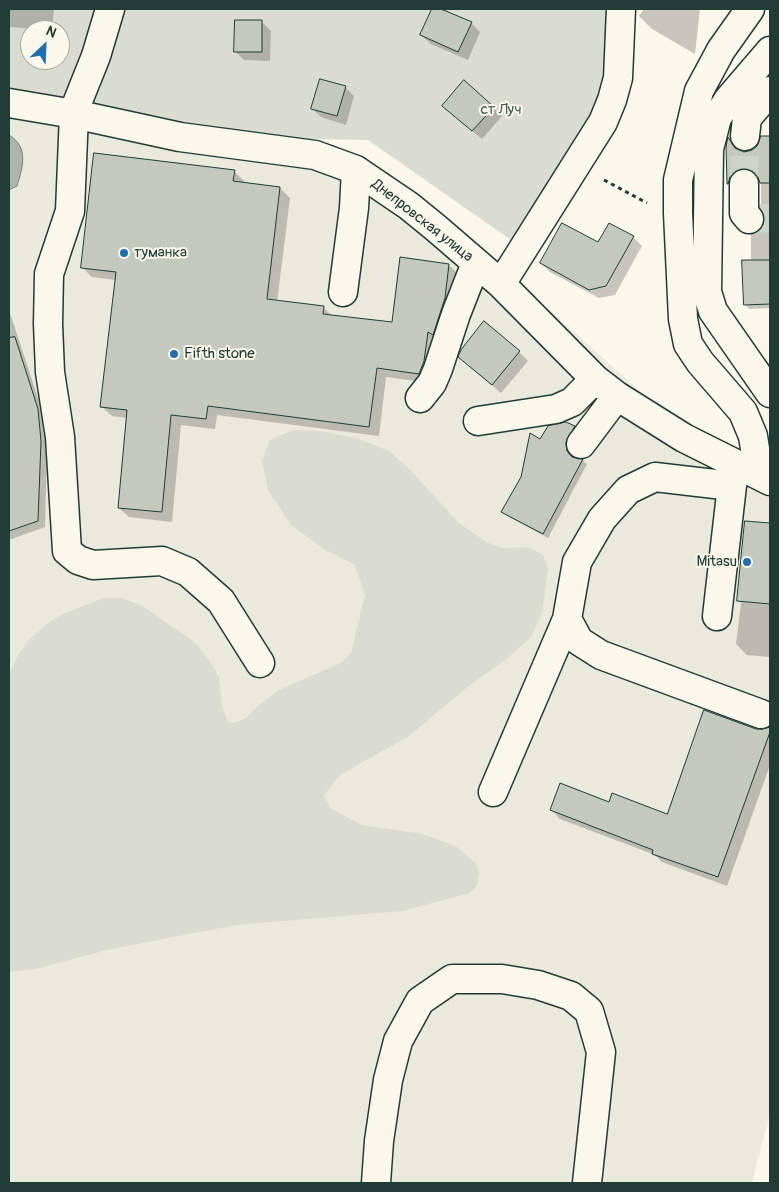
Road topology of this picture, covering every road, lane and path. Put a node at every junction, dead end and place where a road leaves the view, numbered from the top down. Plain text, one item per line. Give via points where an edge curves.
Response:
1 (110, 9) edge
2 (621, 9) edge
3 (750, 9) edge
4 (770, 51) edge
5 (770, 91) edge
6 (9, 103) edge
7 (74, 114) junction
8 (745, 136) tunnel mouth
9 (577, 165) junction
10 (356, 170) junction
11 (744, 184) tunnel mouth
12 (678, 213) junction
13 (749, 219) dead end
14 (476, 263) junction
15 (501, 284) junction
16 (343, 292) dead end
17 (596, 379) junction
18 (770, 392) edge
19 (617, 396) junction
20 (420, 398) dead end
21 (478, 421) dead end
22 (582, 444) dead end
23 (749, 476) edge
24 (717, 616) dead end
25 (567, 619) junction
26 (260, 663) dead end
27 (761, 714) dead end
28 (493, 792) dead end
29 (376, 1183) edge
30 (587, 1183) edge

1 - 7 lane
2 - 9 lane via 618,78 612,100 603,122
3 - 12 lane via 719,38 721,50 699,91 678,180
4 - 18 lane via 728,100 717,118 709,149 707,292 713,310
5 - 8 lane via 747,118
6 - 7 lane, Днепровская улица
7 - 10 lane, Днепровская улица via 180,137 315,155
7 - 26 lane via 70,211 49,274 48,316 50,372 60,437 67,551 78,560 93,565 162,561 188,572 221,600
9 - 12 path via 637,199
9 - 15 lane
10 - 14 lane, Днепровская улица via 409,206
10 - 16 lane
11 - 13 lane via 744,213
12 - 23 lane via 683,319 688,344 743,412 753,436
14 - 15 lane, Днепровская улица
14 - 20 lane via 438,369
15 - 17 lane, Днепровская улица
17 - 19 lane, Днепровская улица
17 - 21 lane via 572,402 556,409
19 - 22 lane
19 - 23 lane, Днепровская улица
23 - 24 lane
23 - 25 lane via 655,477 628,490 602,519 577,562
25 - 27 lane via 580,641 601,655
25 - 28 lane
29 - 30 lane via 388,1080 398,1040 420,1001 452,979 538,985 571,996 589,1011 601,1052

